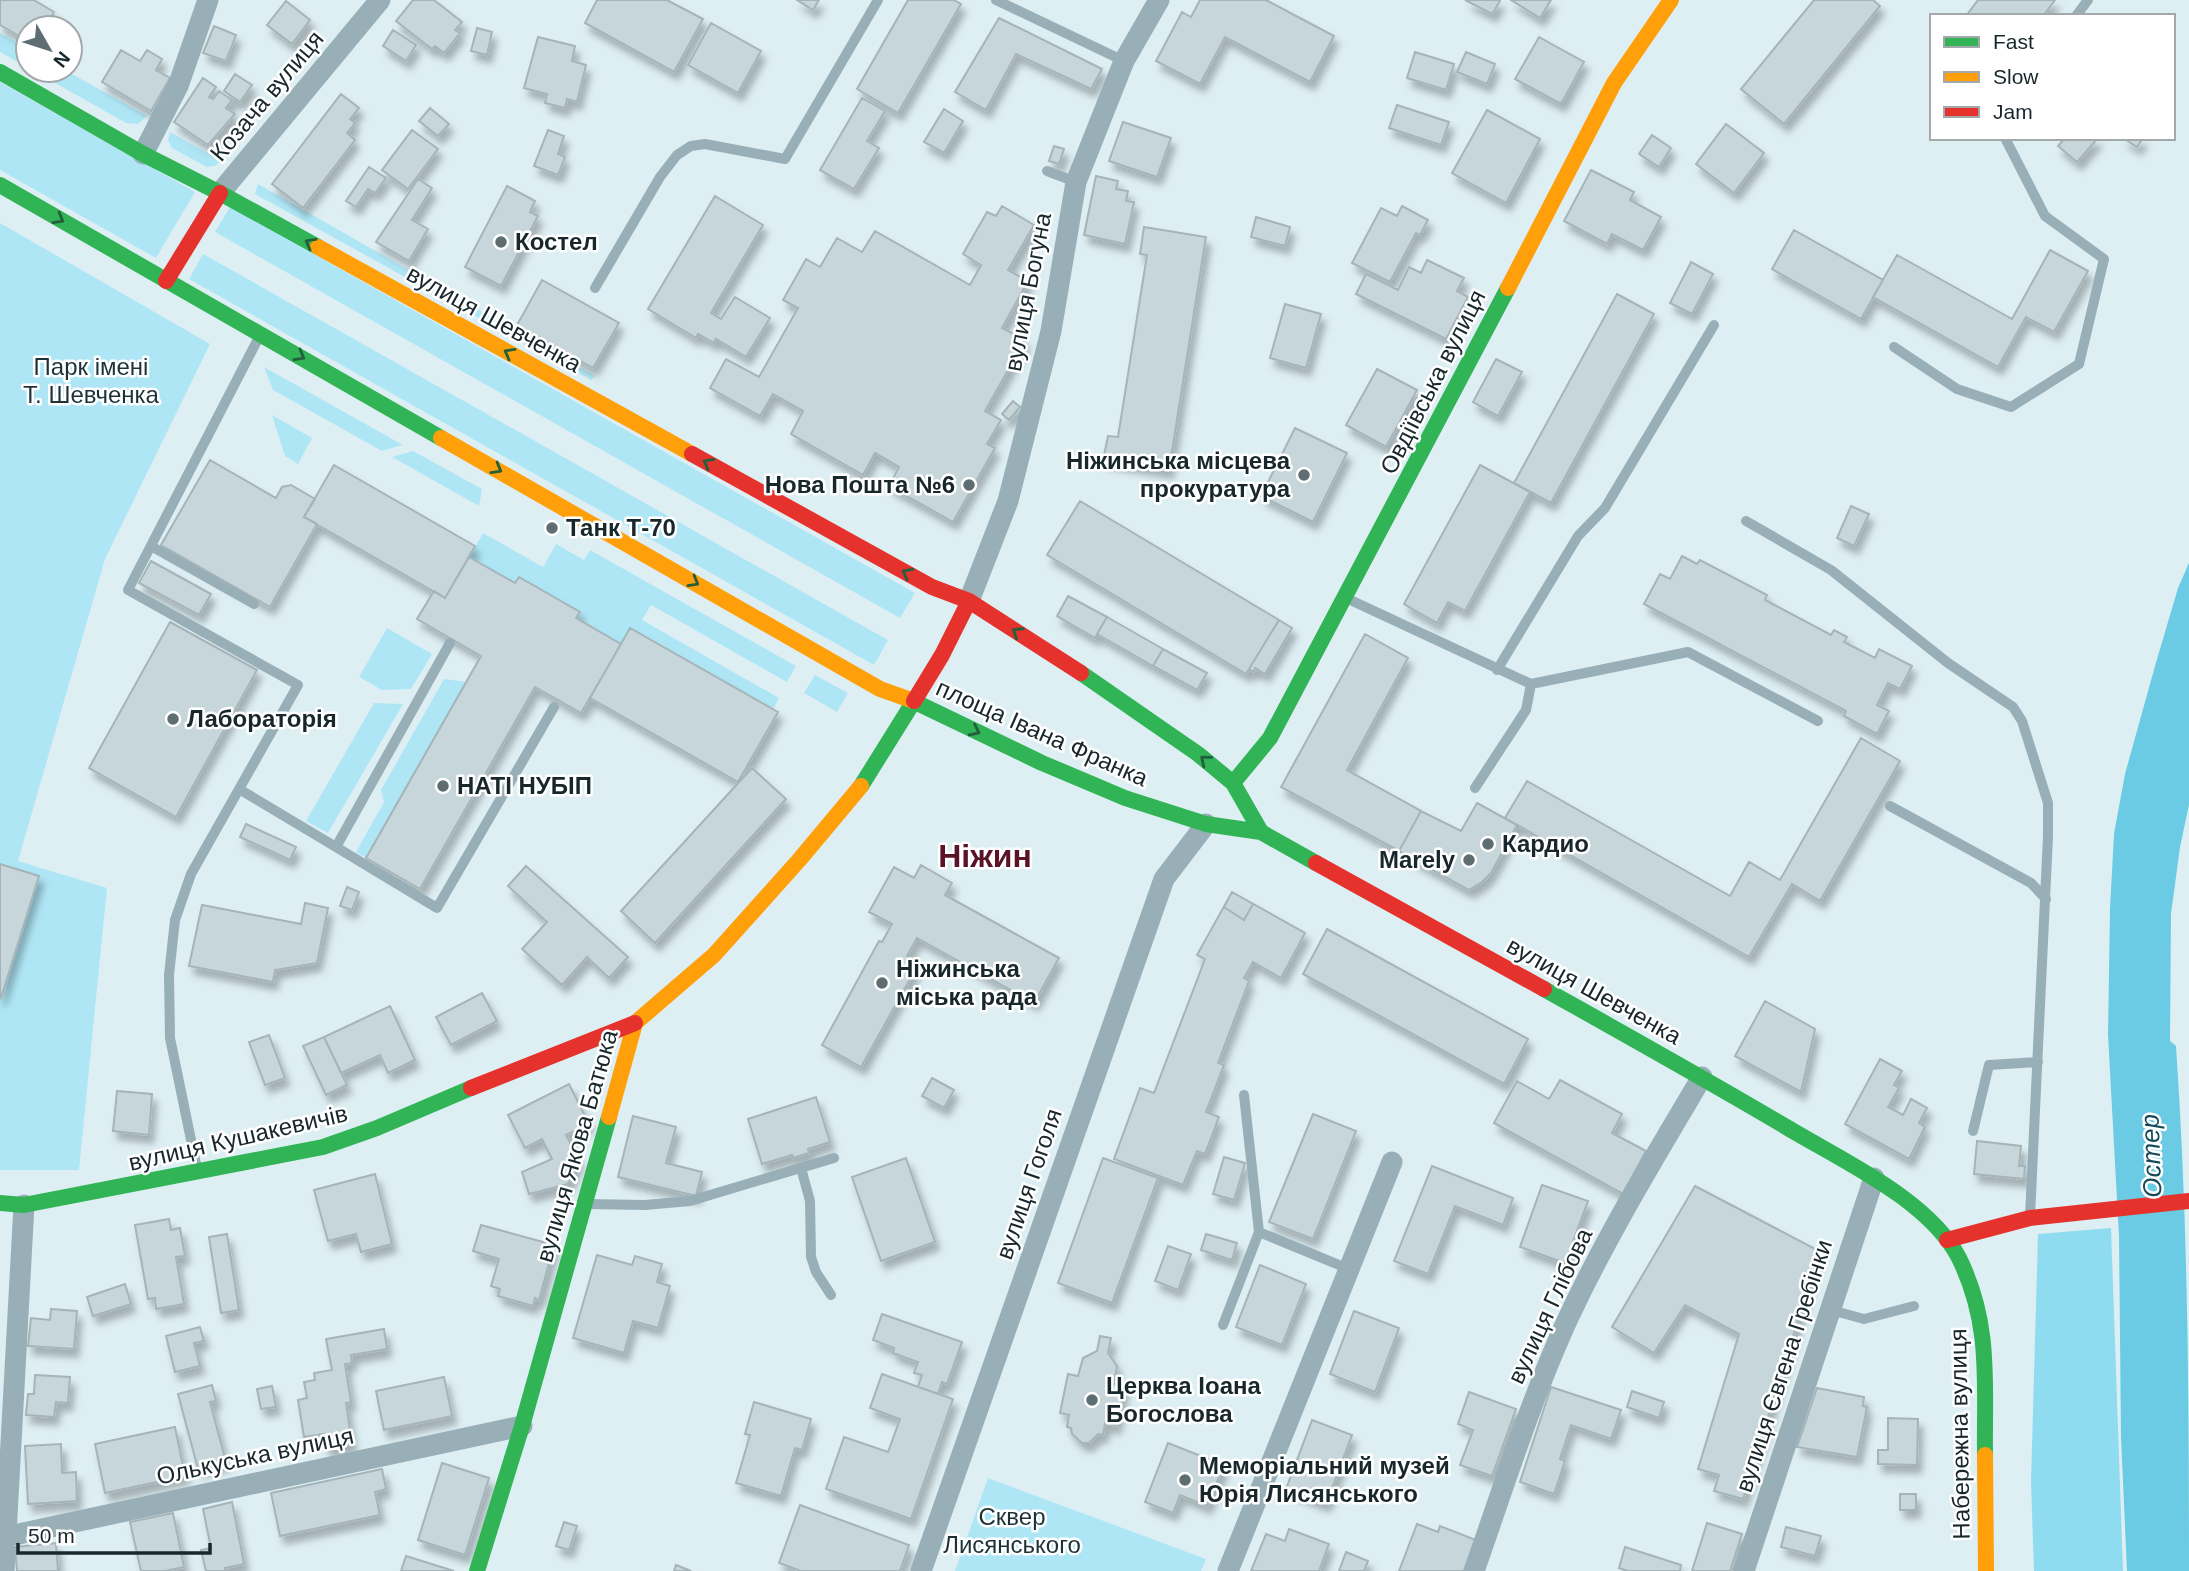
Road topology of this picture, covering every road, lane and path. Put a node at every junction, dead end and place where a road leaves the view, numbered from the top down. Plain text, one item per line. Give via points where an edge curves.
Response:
1 (380, 0) edge
2 (878, 0) edge
3 (996, 0) edge
4 (1159, 0) edge
5 (1671, 0) edge
6 (202, 3) edge
7 (1124, 61) junction
8 (0, 72) edge
9 (2005, 140) edge
10 (144, 153) junction
11 (1047, 171) dead end
12 (1076, 182) junction
13 (0, 185) edge
14 (220, 193) junction
15 (166, 281) junction
16 (595, 288) dead end
17 (1714, 325) dead end
18 (261, 333) junction
19 (1894, 347) dead end
20 (1745, 521) dead end
21 (150, 546) junction
22 (1346, 598) junction
23 (969, 601) junction
24 (254, 604) dead end
25 (450, 643) dead end
26 (1497, 670) junction
27 (1531, 684) junction
28 (914, 701) junction
29 (554, 707) dead end
30 (1818, 721) dead end
31 (1229, 788) junction
32 (1475, 788) dead end
33 (239, 789) junction
34 (1890, 806) dead end
35 (1209, 819) junction
36 (1261, 832) junction
37 (336, 847) junction
38 (2046, 899) junction
39 (635, 1023) junction
40 (2038, 1062) junction
41 (1702, 1077) junction
42 (1244, 1095) dead end
43 (1973, 1131) dead end
44 (834, 1158) dead end
45 (1392, 1162) dead end
46 (801, 1168) junction
47 (198, 1173) junction
48 (1874, 1178) junction
49 (1902, 1196) joint
50 (2189, 1201) edge
51 (0, 1203) edge
52 (586, 1204) junction
53 (24, 1205) junction
54 (2030, 1218) junction
55 (1259, 1232) junction
56 (1947, 1240) junction
57 (1349, 1269) junction
58 (831, 1295) dead end
59 (1914, 1306) dead end
60 (1831, 1310) junction
61 (1223, 1325) dead end
62 (522, 1426) junction
63 (3, 1537) edge
64 (4, 1571) edge
65 (477, 1571) edge
66 (921, 1571) edge
67 (1228, 1571) edge
68 (1474, 1571) edge
69 (1744, 1571) edge
70 (1986, 1571) edge

1 - 14 street, Козача вулиця
2 - 16 lane via 785,159 705,144 677,155
3 - 7 lane
4 - 7 street, вулиця Богуна
5 - 22 main road, Овдіївська вулиця via 1608,94
6 - 10 street via 178,86
7 - 12 street, вулиця Богуна
8 - 10 main road, вулиця Шевченка
9 - 19 lane via 2046,216 2104,259 2079,364 2011,407 1957,389
10 - 14 main road, вулиця Шевченка
11 - 12 lane
12 - 23 street, вулиця Богуна via 1051,331 1008,501
13 -> 15 main road
14 - 15 main road
23 -> 14 main road, вулиця Шевченка via 932,587
15 - 18 main road
17 - 26 lane via 1605,509 1578,536
18 - 21 lane
18 -> 28 main road via 880,689
20 - 38 lane via 1831,570 1948,663 2013,707 2022,721 2048,803
21 - 24 lane
21 - 33 lane via 128,590 298,685
22 - 26 lane
22 - 31 main road, Овдіївська вулиця via 1270,738
23 - 28 main road, площа Івана Франка
31 -> 23 main road, площа Івана Франка via 1198,754
25 - 37 lane
26 - 27 lane
27 - 30 lane via 1688,652
27 - 32 lane via 1525,710
28 -> 35 main road, площа Івана Франка via 1125,798
28 - 39 main road, вулиця Якова Батюка via 856,794 800,859 714,955
29 - 37 lane via 437,908
31 - 36 main road, площа Івана Франка
33 - 37 lane
33 - 47 lane via 191,874 170,950 170,1038
34 - 38 lane via 2031,883
35 - 36 main road, площа Івана Франка
35 - 66 street, вулиця Гоголя via 1164,879
36 - 41 main road, вулиця Шевченка
38 - 40 lane
39 - 47 main road, вулиця Кушакевичів via 323,1147
39 - 52 main road, вулиця Якова Батюка
40 - 43 lane via 1989,1065
40 - 54 lane
41 - 48 main road, вулиця Шевченка
41 - 68 street, вулиця Глібова via 1570,1315 1542,1378
42 - 55 lane
44 - 46 lane
45 - 57 street
46 - 52 lane via 690,1201
46 - 58 lane via 811,1209 811,1257
47 - 53 main road, вулиця Кушакевичів
48 - 49 main road, вулиця Шевченка
48 - 60 street, вулиця Євгена Гребінки
49 - 56 main road, Набережна вулиця
50 - 54 main road
51 - 53 main road, вулиця Кушакевичів
52 - 62 main road, вулиця Якова Батюка
53 - 63 street
54 - 56 main road
55 - 57 lane
55 - 61 lane
56 - 70 main road, Набережна вулиця via 1969,1278 1984,1336
57 - 67 street
59 - 60 lane via 1864,1319
60 - 69 street, вулиця Євгена Гребінки
62 - 63 street, Олькуська вулиця
62 - 65 main road, вулиця Якова Батюка
63 - 64 street

